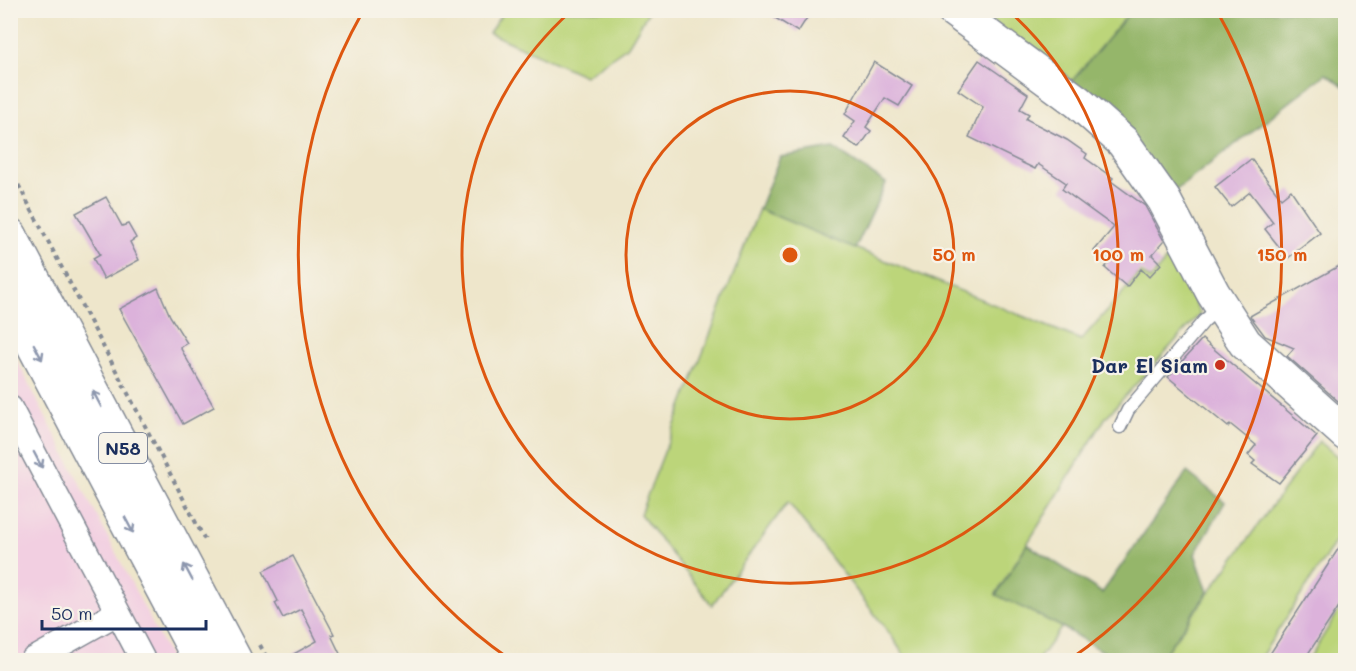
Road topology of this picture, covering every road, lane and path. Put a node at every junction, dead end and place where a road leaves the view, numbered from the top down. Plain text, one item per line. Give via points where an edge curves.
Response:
1 (953, 10) edge
2 (10, 169) edge
3 (10, 235) edge
4 (10, 301) edge
5 (1221, 306) junction
6 (10, 408) edge
7 (1120, 427) dead end
8 (1346, 434) edge
9 (208, 545) dead end
10 (117, 613) junction
11 (246, 650) edge
12 (33, 660) edge
13 (143, 660) edge
14 (200, 660) edge
15 (268, 660) edge

1 - 5 main road via 1078,102 1123,142 1164,200
2 - 9 path
11 -> 3 main road, N58
4 -> 14 main road, N58
5 - 7 lane via 1128,410
5 - 8 main road via 1245,343
6 -> 10 street
10 - 12 street
10 - 13 street
11 - 15 path

